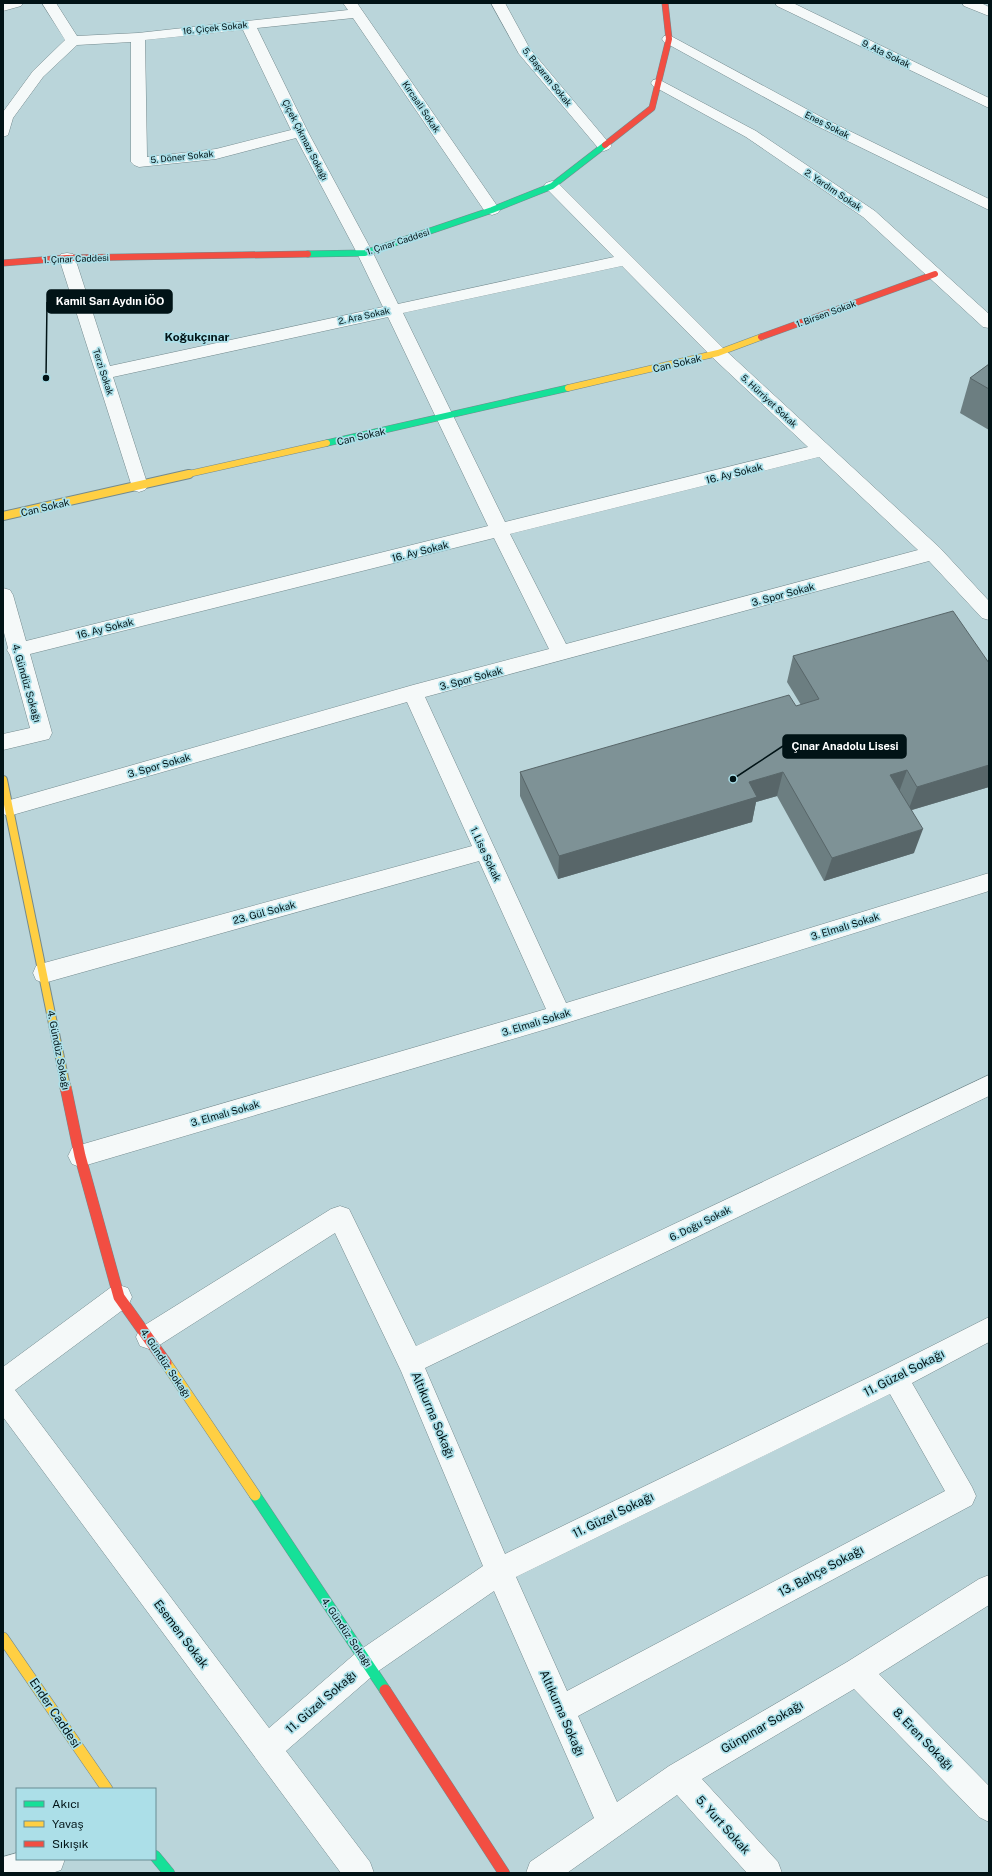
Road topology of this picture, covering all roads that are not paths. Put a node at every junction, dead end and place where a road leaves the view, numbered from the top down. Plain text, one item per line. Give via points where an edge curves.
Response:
1 (16, 3) edge
2 (49, 3) edge
3 (498, 3) edge
4 (665, 3) edge
5 (782, 3) edge
6 (969, 3) edge
7 (3, 7) edge
8 (353, 8) edge
9 (989, 12) edge
10 (248, 25) junction
11 (138, 36) junction
12 (669, 39) junction
13 (73, 41) junction
14 (658, 83) junction
15 (989, 104) edge
16 (3, 132) edge
17 (300, 132) junction
18 (604, 146) junction
19 (552, 186) junction
20 (989, 205) edge
21 (492, 210) junction
22 (365, 253) junction
23 (67, 258) junction
24 (625, 260) junction
25 (3, 263) edge
26 (935, 274) junction
27 (392, 309) junction
28 (989, 323) edge
29 (718, 353) junction
30 (103, 373) junction
31 (444, 417) junction
32 (822, 450) junction
33 (139, 486) junction
34 (3, 516) edge
35 (500, 532) junction
36 (934, 553) junction
37 (3, 595) edge
38 (989, 613) edge
39 (17, 650) junction
40 (561, 653) junction
41 (413, 693) junction
42 (3, 742) edge
43 (3, 780) edge
44 (9, 808) junction
45 (485, 851) junction
46 (989, 882) edge
47 (44, 973) junction
48 (560, 1015) junction
49 (989, 1085) edge
50 (80, 1156) junction
51 (119, 1297) junction
52 (989, 1329) edge
53 (149, 1337) junction
54 (410, 1362) junction
55 (895, 1378) junction
56 (3, 1383) edge
57 (3, 1394) edge
58 (499, 1571) junction
59 (989, 1589) edge
60 (3, 1638) edge
61 (367, 1662) junction
62 (857, 1672) junction
63 (560, 1710) junction
64 (267, 1749) junction
65 (679, 1776) junction
66 (106, 1788) edge
67 (989, 1807) edge
68 (611, 1824) junction
69 (156, 1857) edge
70 (46, 1860) edge
71 (3, 1872) edge
72 (169, 1873) edge
73 (359, 1873) edge
74 (504, 1873) edge
75 (541, 1873) edge
76 (767, 1873) edge

1 - 7 street
2 - 13 street
3 - 18 street, 5. Başaran Sokak via 524,52
4 - 12 street, 1. Çınar Caddesi
5 - 15 street, 9. Ata Sokak
6 - 9 street
8 - 10 street, 16. Çiçek Sokak
8 - 21 street, Kırcaali Sokak
10 - 11 street, 16. Çiçek Sokak
10 - 17 street, Çiçek Çıkmazı Sokağı
11 - 13 street, 16. Çiçek Sokak
11 - 17 street, 5. Döner Sokak via 139,162 216,154
12 - 14 street, 1. Çınar Caddesi
12 - 20 street, Enes Sokak via 820,122
13 - 16 street via 38,74 6,118
14 - 18 street, 1. Çınar Caddesi via 652,108
14 - 26 street, 2. Yardım Sokak via 751,134 869,214
17 - 22 street, Çiçek Çıkmazı Sokağı
18 - 19 street, 1. Çınar Caddesi
19 - 21 street, 1. Çınar Caddesi
19 - 24 street, 5. Hürriyet Sokak
21 - 22 street, 1. Çınar Caddesi
22 - 23 street, 1. Çınar Caddesi
22 - 27 street, Çiçek Çıkmazı Sokağı
23 - 25 street, 1. Çınar Caddesi
23 - 30 street, Terzi Sokak
24 - 27 street, 2. Ara Sokak
24 - 29 street, 5. Hürriyet Sokak
26 - 28 street, 2. Yardım Sokak
26 - 29 street, 1. Birsen Sokak
27 - 30 street, 2. Ara Sokak
27 - 31 street, Çiçek Çıkmazı Sokağı
29 - 31 street, Can Sokak
29 - 32 street, 5. Hürriyet Sokak
30 - 33 street, Terzi Sokak
31 - 33 street, Can Sokak
31 - 35 street, Çiçek Çıkmazı Sokağı
32 - 35 street, 16. Ay Sokak
32 - 36 street, 5. Hürriyet Sokak
33 - 34 street, Can Sokak
35 - 39 street, 16. Ay Sokak
35 - 40 street, Çiçek Çıkmazı Sokağı
36 - 38 street, 5. Hürriyet Sokak
36 - 40 street, 3. Spor Sokak
37 - 39 street, 4. Gündüz Sokağı
39 - 42 street, 4. Gündüz Sokağı via 42,733
40 - 41 street, 3. Spor Sokak
41 - 44 street, 3. Spor Sokak
41 - 45 street, 1. Lise Sokak
43 - 44 street, 4. Gündüz Sokağı
44 - 47 street, 4. Gündüz Sokağı
45 - 47 street, 23. Gül Sokak
45 - 48 street, 1. Lise Sokak
46 - 48 street, 3. Elmalı Sokak
47 - 50 street, 4. Gündüz Sokağı
48 - 50 street, 3. Elmalı Sokak
49 - 54 street, 6. Doğu Sokak
50 - 51 street, 4. Gündüz Sokağı
51 - 53 street, 4. Gündüz Sokağı
51 - 56 street
52 - 55 street, 11. Güzel Sokağı
53 - 54 street, Altıkurna Sokağı via 340,1217
53 - 61 street, 4. Gündüz Sokağı
54 - 58 street, Altıkurna Sokağı
55 - 58 street, 11. Güzel Sokağı
55 - 63 street, 13. Bahçe Sokağı via 963,1496
57 - 64 street, Esemen Sokak
58 - 61 street, 11. Güzel Sokağı
58 - 63 street, Altıkurna Sokağı
59 - 62 street, Günpınar Sokağı
60 - 66 street, Ender Caddesi
61 - 64 street, 11. Güzel Sokağı
61 - 74 street, 4. Gündüz Sokağı
62 - 65 street, Günpınar Sokağı
62 - 67 street, 8. Eren Sokağı
63 - 68 street, Altıkurna Sokağı
64 - 73 street, Esemen Sokak
65 - 68 street, Günpınar Sokağı
65 - 76 street, 5. Yurt Sokak
68 - 75 street, Günpınar Sokağı
69 - 72 street
70 - 71 street

